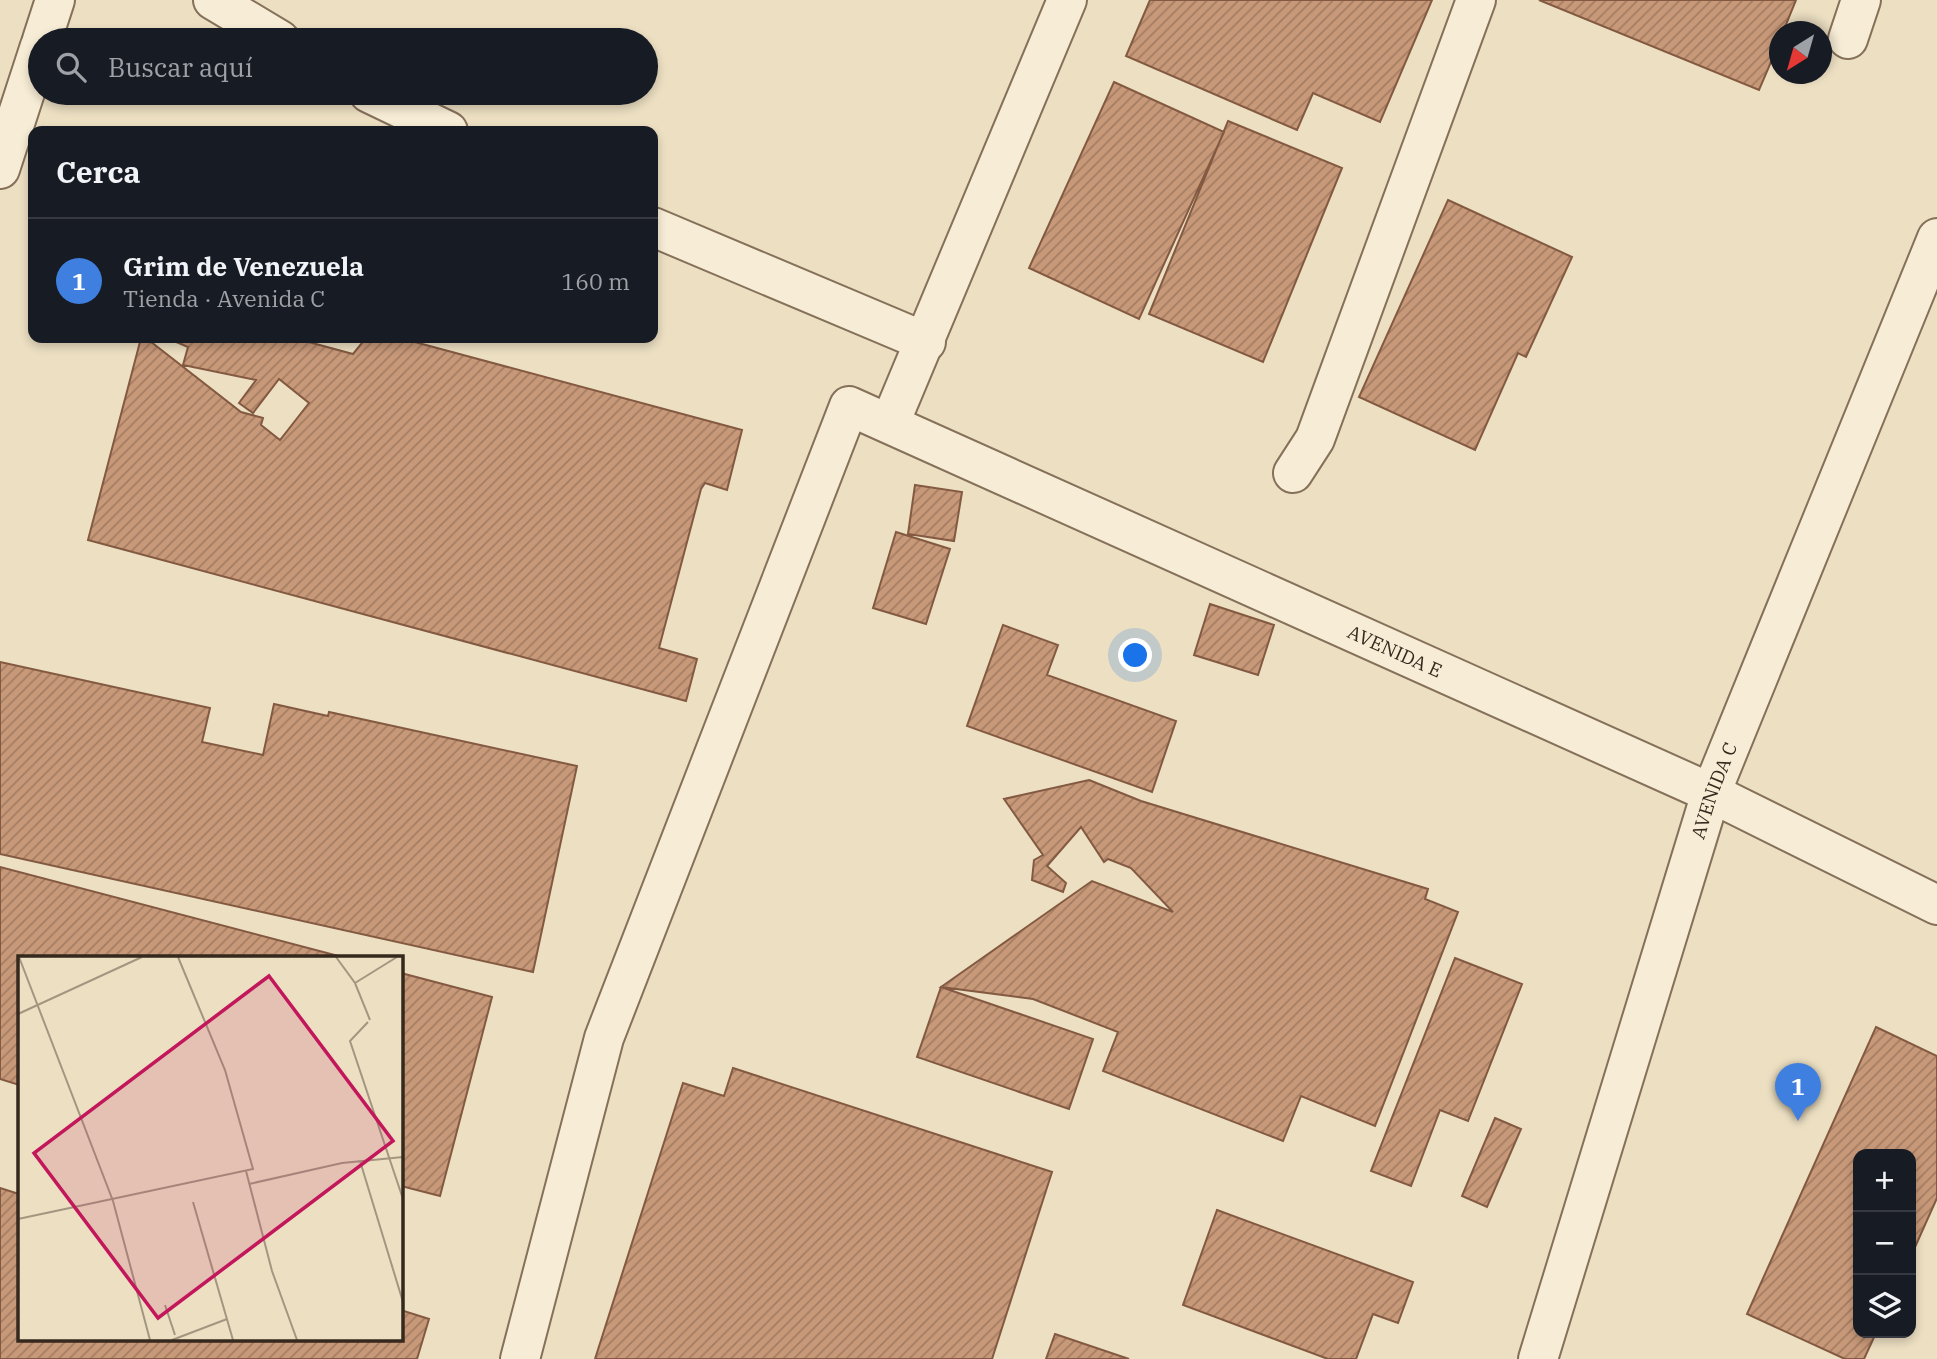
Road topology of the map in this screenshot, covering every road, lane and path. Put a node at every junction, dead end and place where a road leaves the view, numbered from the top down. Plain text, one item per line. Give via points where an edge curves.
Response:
1 (55, 0) edge
2 (213, 0) edge
3 (1066, 0) edge
4 (1476, 0) edge
5 (1861, 0) edge
6 (265, 22) edge
7 (46, 28) edge
8 (1848, 39) dead end
9 (28, 83) edge
10 (394, 105) edge
11 (438, 126) edge
12 (0, 169) edge
13 (658, 229) edge
14 (1937, 238) edge
15 (926, 342) junction
16 (890, 422) junction
17 (1293, 473) dead end
18 (1711, 793) junction
19 (1937, 905) edge
20 (520, 1359) edge
21 (1538, 1359) edge

1 - 7 street
2 - 6 street
3 - 15 street
4 - 17 street via 1315,439
5 - 8 street
9 - 12 street
10 - 11 street
13 - 15 street
14 - 18 street, AVENIDA C
15 - 16 street
16 - 18 street, AVENIDA E
16 - 20 street, AVENIDA E via 849,406 604,1038
18 - 19 street, AVENIDA E
18 - 21 street, AVENIDA C

